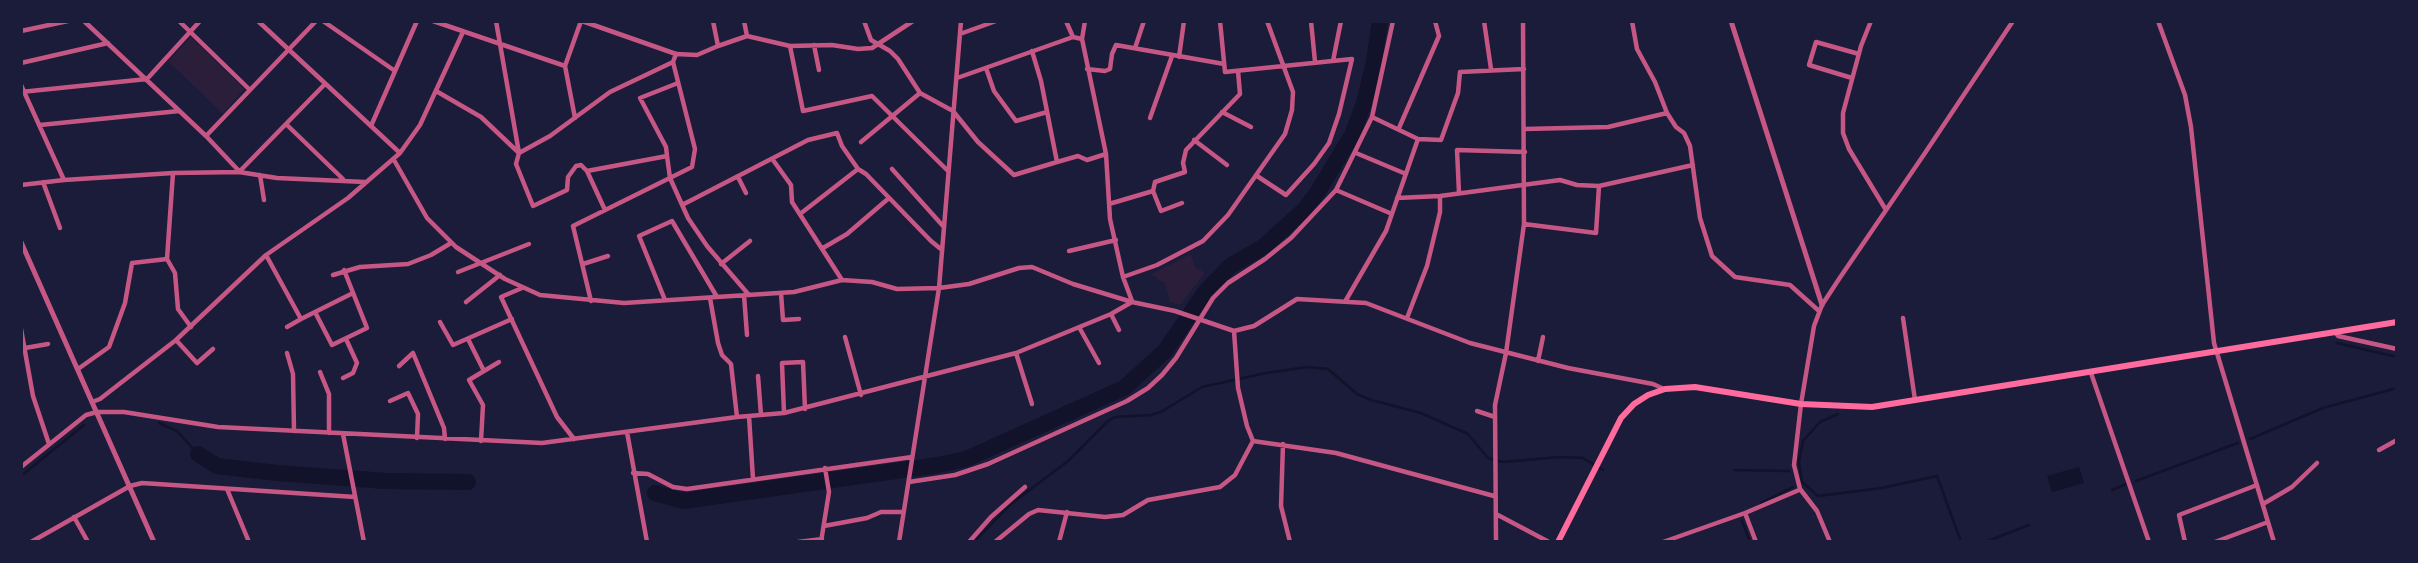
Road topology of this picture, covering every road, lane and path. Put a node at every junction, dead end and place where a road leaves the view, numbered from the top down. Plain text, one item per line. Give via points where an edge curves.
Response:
1 (68, 21) edge
2 (84, 21) edge
3 (179, 21) edge
4 (200, 21) edge
5 (258, 21) edge
6 (271, 21) edge
7 (316, 21) edge
8 (323, 21) edge
9 (417, 21) edge
10 (433, 21) edge
11 (496, 21) edge
12 (581, 21) edge
13 (713, 21) edge
14 (744, 21) edge
15 (864, 21) edge
16 (913, 21) edge
17 (961, 21) edge
18 (996, 21) edge
19 (1066, 21) edge
20 (1085, 21) edge
21 (1144, 21) edge
22 (1184, 21) edge
23 (1220, 21) edge
24 (1267, 21) edge
25 (1311, 21) edge
26 (1341, 21) edge
27 (1393, 21) edge
28 (1435, 21) edge
29 (1485, 21) edge
30 (1523, 21) edge
31 (1632, 21) edge
32 (1731, 21) edge
33 (1871, 21) edge
34 (2013, 21) edge
35 (2158, 21) edge
36 (267, 28) junction
37 (21, 32) edge
38 (191, 32) junction
39 (463, 32) junction
40 (960, 34) junction
41 (747, 36) junction
42 (1073, 37) junction
43 (1082, 39) junction
44 (108, 43) junction
45 (501, 43) junction
46 (878, 44) junction
47 (718, 46) junction
48 (790, 46) junction
49 (814, 46) junction
50 (290, 48) junction
51 (1135, 48) junction
52 (1032, 51) junction
53 (676, 54) junction
54 (1859, 54) junction
55 (1172, 56) junction
56 (1179, 57) junction
57 (1333, 61) junction
58 (673, 62) junction
59 (1315, 62) junction
60 (21, 63) edge
61 (1224, 64) junction
62 (565, 66) junction
63 (1283, 66) junction
64 (986, 68) junction
65 (1087, 69) junction
66 (1491, 69) junction
67 (1524, 69) junction
68 (819, 70) dead end
69 (395, 71) junction
70 (1238, 71) junction
71 (957, 78) junction
72 (1853, 78) junction
73 (147, 79) junction
74 (678, 83) junction
75 (325, 84) junction
76 (21, 85) edge
77 (250, 90) junction
78 (22, 91) edge
79 (436, 91) junction
80 (920, 93) junction
81 (180, 111) junction
82 (953, 111) junction
83 (1047, 112) junction
84 (1222, 112) junction
85 (1667, 113) junction
86 (892, 117) junction
87 (1372, 117) junction
88 (575, 118) junction
89 (1150, 118) dead end
90 (286, 124) junction
91 (40, 125) junction
92 (371, 126) junction
93 (1251, 127) dead end
94 (1399, 128) junction
95 (1525, 129) junction
96 (206, 136) junction
97 (1418, 139) junction
98 (1194, 140) junction
99 (861, 142) dead end
100 (1525, 152) junction
101 (400, 153) junction
102 (519, 153) junction
103 (1356, 153) junction
104 (1106, 154) junction
105 (667, 156) junction
106 (394, 160) junction
107 (773, 160) junction
108 (1057, 162) junction
109 (1227, 165) dead end
110 (1693, 165) junction
111 (858, 169) junction
112 (892, 169) dead end
113 (587, 171) junction
114 (948, 171) junction
115 (239, 172) junction
116 (173, 173) junction
117 (1406, 174) junction
118 (260, 175) junction
119 (1256, 176) junction
120 (738, 177) junction
121 (670, 178) junction
122 (64, 180) junction
123 (344, 180) junction
124 (43, 182) junction
125 (366, 182) junction
126 (1524, 184) junction
127 (21, 185) edge
128 (1599, 186) junction
129 (1336, 190) junction
130 (1153, 191) junction
131 (746, 193) dead end
132 (1460, 193) junction
133 (1440, 196) junction
134 (889, 198) junction
135 (1396, 198) junction
136 (264, 200) dead end
137 (1182, 203) dead end
138 (1109, 204) junction
139 (682, 205) junction
140 (605, 210) junction
141 (1886, 210) junction
142 (800, 214) junction
143 (1392, 214) junction
144 (1524, 224) junction
145 (944, 226) junction
146 (60, 228) dead end
147 (1116, 240) junction
148 (751, 241) dead end
149 (21, 242) edge
150 (451, 243) junction
151 (529, 244) dead end
152 (823, 248) junction
153 (942, 250) junction
154 (1069, 251) dead end
155 (266, 255) junction
156 (608, 256) dead end
157 (167, 259) junction
158 (480, 262) junction
159 (583, 264) junction
160 (722, 264) junction
161 (344, 270) junction
162 (458, 272) dead end
163 (333, 275) dead end
164 (500, 275) junction
165 (1123, 277) junction
166 (842, 280) junction
167 (523, 288) junction
168 (939, 288) junction
169 (353, 293) junction
170 (781, 293) junction
171 (747, 295) junction
172 (710, 298) junction
173 (718, 298) junction
174 (665, 300) junction
175 (1346, 300) junction
176 (591, 301) junction
177 (466, 302) dead end
178 (1132, 302) junction
179 (1821, 308) junction
180 (315, 312) junction
181 (1111, 314) junction
182 (1407, 318) junction
183 (1903, 318) dead end
184 (301, 319) junction
185 (512, 319) junction
186 (1199, 319) junction
187 (799, 320) dead end
188 (2397, 321) edge
189 (440, 322) dead end
190 (191, 327) junction
191 (288, 327) dead end
192 (1079, 327) junction
193 (21, 330) edge
194 (1119, 330) dead end
195 (1234, 331) junction
196 (2335, 332) junction
197 (747, 335) dead end
198 (845, 337) dead end
199 (1542, 337) dead end
200 (346, 339) junction
201 (468, 339) junction
202 (176, 340) junction
203 (48, 344) dead end
204 (25, 348) junction
205 (213, 349) dead end
206 (2397, 349) edge
207 (2216, 351) junction
208 (287, 353) dead end
209 (1506, 353) junction
210 (1016, 354) junction
211 (1538, 361) junction
212 (499, 362) dead end
213 (1099, 363) dead end
214 (399, 366) dead end
215 (78, 369) junction
216 (484, 371) junction
217 (320, 372) dead end
218 (2091, 373) junction
219 (758, 376) dead end
220 (926, 377) junction
221 (343, 378) dead end
222 (1665, 389) junction
223 (861, 395) junction
224 (1915, 400) junction
225 (390, 401) dead end
226 (92, 402) junction
227 (1032, 404) dead end
228 (1801, 404) junction
229 (805, 409) junction
230 (1477, 411) dead end
231 (97, 412) junction
232 (784, 413) junction
233 (761, 415) junction
234 (749, 416) junction
235 (737, 417) junction
236 (1495, 417) junction
237 (294, 431) junction
238 (627, 432) junction
239 (329, 433) junction
240 (343, 434) junction
241 (417, 438) junction
242 (445, 439) junction
243 (574, 439) junction
244 (2397, 439) edge
245 (481, 441) junction
246 (1253, 441) junction
247 (49, 443) junction
248 (1283, 444) junction
249 (2379, 450) dead end
250 (912, 457) junction
251 (2317, 463) dead end
252 (21, 467) edge
253 (825, 469) junction
254 (634, 473) junction
255 (753, 479) junction
256 (909, 481) junction
257 (2257, 485) junction
258 (130, 486) junction
259 (1026, 487) dead end
260 (227, 489) junction
261 (1800, 489) junction
262 (1495, 496) junction
263 (355, 497) junction
264 (2263, 504) junction
265 (903, 512) junction
266 (1067, 512) junction
267 (1495, 513) junction
268 (1745, 513) junction
269 (74, 517) junction
270 (2268, 522) junction
271 (824, 526) junction
272 (821, 540) edge
273 (31, 542) edge
274 (88, 542) edge
275 (153, 542) edge
276 (249, 542) edge
277 (364, 542) edge
278 (648, 542) edge
279 (797, 542) edge
280 (899, 542) edge
281 (969, 542) edge
282 (995, 542) edge
283 (1059, 542) edge
284 (1290, 542) edge
285 (1496, 542) edge
286 (1549, 542) edge
287 (1558, 542) edge
288 (1663, 542) edge
289 (1756, 542) edge
290 (1830, 542) edge
291 (2149, 542) edge
292 (2185, 542) edge
293 (2215, 542) edge
294 (2274, 542) edge

1 - 37 street
2 - 44 street
3 - 38 street
4 - 38 street
5 - 36 street
6 - 36 street
7 - 50 street
8 - 69 street
9 - 69 street
10 - 39 street
11 - 45 street
12 - 53 street
12 - 62 street
13 - 47 street
14 - 41 street
15 - 46 street
16 - 46 street
17 - 40 street
18 - 40 street
19 - 42 street
20 - 43 street
21 - 51 street
22 - 56 street
23 - 61 street
24 - 63 street
25 - 59 street
26 - 57 street
27 - 87 street
28 - 94 street via 1439,36
29 - 66 street
30 - 67 street
31 - 85 street via 1637,49
32 - 179 street
33 - 54 street
34 - 141 street
35 - 207 street via 2189,116
36 - 50 street
38 - 73 street
38 - 77 street
39 - 45 street
39 - 79 street
40 - 71 street
41 - 47 street
41 - 48 street
42 - 43 street
42 - 52 street
43 - 65 street
44 - 60 street
44 - 73 street
45 - 62 street
45 - 102 street
46 - 49 street via 858,49
46 - 80 street via 898,59
47 - 53 street via 697,55
48 - 49 street
48 - 86 street via 803,111 872,96
49 - 68 street
50 - 75 street
50 - 77 street
51 - 55 street
51 - 65 street via 1116,45 1110,69
52 - 64 street
52 - 83 street
53 - 58 street
54 - 72 street
54 - 72 street via 1816,42 1809,65
55 - 56 street
55 - 89 street
56 - 61 street
57 - 59 street
57 - 119 street via 1352,59 1329,143 1286,195
58 - 74 street
58 - 88 street via 610,92
59 - 63 street
61 - 70 street via 1225,72
62 - 88 street
63 - 70 street
63 - 119 street via 1293,92 1290,121
64 - 71 street
64 - 83 street via 994,91 1016,121
65 - 104 street
66 - 67 street
66 - 97 street via 1460,72 1458,93 1441,140
67 - 95 street
69 - 92 street
70 - 84 street via 1240,94
71 - 82 street
72 - 141 street via 1843,113 1843,133
73 - 78 street
73 - 81 street
74 - 105 street via 640,98
74 - 121 street via 695,149 692,167
75 - 90 street
75 - 92 street
76 - 78 street
77 - 96 street
78 - 91 street
79 - 101 street
79 - 102 street via 481,117
80 - 82 street
80 - 86 street
81 - 91 street
81 - 96 street
82 - 108 street via 1014,175
82 - 114 street
83 - 108 street
84 - 93 street
84 - 98 street
85 - 95 street via 1608,127
85 - 110 street via 1687,139
86 - 99 street
86 - 114 street
87 - 94 street
87 - 103 street
88 - 102 street
90 - 115 street
90 - 123 street
91 - 122 street
92 - 101 street
94 - 97 street
95 - 100 street
96 - 115 street
97 - 117 street
98 - 109 street
98 - 130 street via 1186,150 1185,173 1154,182
100 - 126 street
100 - 132 street via 1457,150
101 - 106 street
102 - 113 street via 516,164 533,206 567,190 568,177 576,166
103 - 117 street
103 - 129 street
104 - 108 street
104 - 138 street
105 - 113 street
105 - 121 street
106 - 125 street
106 - 150 street via 427,218
107 - 111 street via 808,140 837,134
107 - 120 street
107 - 142 street via 791,185 792,202
110 - 128 street
110 - 179 street via 1700,218 1712,256 1735,278 1790,285
111 - 134 street
111 - 142 street
112 - 145 street
113 - 140 street
114 - 145 street
115 - 116 street
115 - 118 street
116 - 122 street
116 - 157 street
117 - 135 street
118 - 123 street
118 - 136 street
119 - 165 street via 1203,241
120 - 131 street
120 - 139 street
121 - 139 street
121 - 140 street
122 - 124 street
123 - 125 street
124 - 127 street
124 - 146 street
125 - 155 street
126 - 128 street via 1560,180
126 - 132 street
126 - 144 street
128 - 144 street via 1596,233
129 - 143 street
129 - 186 street via 1291,238 1228,283
130 - 137 street via 1161,211
130 - 138 street
132 - 133 street
133 - 135 street
133 - 182 street via 1427,266
134 - 152 street
134 - 153 street
135 - 143 street
138 - 147 street
139 - 160 street
140 - 159 street via 573,226
141 - 179 street
142 - 152 street
143 - 175 street
144 - 209 street
145 - 153 street
147 - 154 street
147 - 165 street
148 - 160 street
149 - 215 street
150 - 158 street
150 - 161 street via 408,264
151 - 158 street
152 - 166 street
153 - 168 street
155 - 184 street
155 - 190 street
156 - 159 street
157 - 190 street via 175,273 178,309
157 - 215 street via 132,263 125,303 109,347
158 - 162 street
158 - 164 street
159 - 176 street
160 - 171 street
161 - 163 street
161 - 169 street
164 - 167 street
164 - 177 street
165 - 178 street
166 - 168 street via 897,289
166 - 170 street
167 - 176 street via 540,295
167 - 185 street via 501,297
168 - 178 street via 1032,267
168 - 220 street
169 - 180 street
169 - 200 street via 367,328
170 - 171 street
170 - 187 street via 783,320
171 - 173 street
171 - 197 street
172 - 173 street
172 - 174 street
172 - 235 street via 718,343 731,364
173 - 174 street via 672,220 639,236
174 - 176 street
175 - 182 street
175 - 195 street via 1297,299 1254,326
178 - 181 street
178 - 186 street
179 - 228 street via 1810,343
180 - 184 street
180 - 200 street via 332,345
181 - 192 street
181 - 194 street
182 - 209 street
183 - 224 street
184 - 191 street
185 - 201 street
185 - 243 street via 557,417
186 - 195 street
186 - 256 street via 1163,375 1127,401 988,464 955,475
188 - 196 main road
189 - 201 street via 453,345
190 - 202 street
192 - 210 street
192 - 213 street
193 - 204 street
195 - 246 street via 1238,388
196 - 206 street
196 - 207 main road
198 - 223 street
199 - 211 street
200 - 221 street via 357,363 353,373
201 - 216 street
202 - 205 street via 197,363
202 - 226 street
203 - 204 street
204 - 247 street via 33,396
207 - 218 main road
207 - 257 street
208 - 237 street via 293,374
209 - 211 street
209 - 236 street
210 - 220 street
210 - 227 street
211 - 222 street
212 - 216 street
214 - 242 street via 413,353
215 - 226 street
216 - 245 street via 469,380 483,405
217 - 239 street via 328,394
218 - 224 main road
218 - 291 street
219 - 233 street
220 - 223 street
220 - 250 street
222 - 228 main road via 1695,387
222 - 287 main road via 1634,404 1621,418
223 - 229 street
224 - 228 main road via 1872,407
225 - 241 street via 408,393 418,414
226 - 231 street
228 - 261 street via 1794,465
229 - 232 street
229 - 232 street via 803,362 782,363
230 - 236 street
231 - 237 street
231 - 247 street
231 - 258 street
232 - 233 street
233 - 234 street
234 - 235 street
234 - 255 street
235 - 238 street
236 - 262 street
237 - 239 street
238 - 243 street
238 - 254 street
239 - 240 street
240 - 241 street
240 - 263 street
241 - 242 street
242 - 245 street
243 - 245 street
244 - 249 street
246 - 248 street
246 - 266 street via 1235,475 1220,487 1148,500 1123,515
247 - 252 street
248 - 262 street via 1336,453
248 - 284 street via 1281,506
250 - 253 street
250 - 256 street
251 - 264 street via 2292,487
253 - 255 street
253 - 271 street via 829,491
254 - 255 street via 687,489
254 - 278 street
256 - 265 street
257 - 264 street
257 - 292 street via 2179,515
258 - 260 street
258 - 269 street
258 - 275 street
259 - 281 street
260 - 263 street
260 - 276 street
261 - 268 street
261 - 290 street
262 - 267 street
263 - 277 street
264 - 270 street
265 - 271 street via 881,512
265 - 280 street
266 - 282 street via 1029,514
266 - 283 street
267 - 285 street
267 - 286 street
268 - 288 street
268 - 289 street
269 - 273 street
269 - 274 street
270 - 293 street
270 - 294 street
271 - 272 street
272 - 279 street

